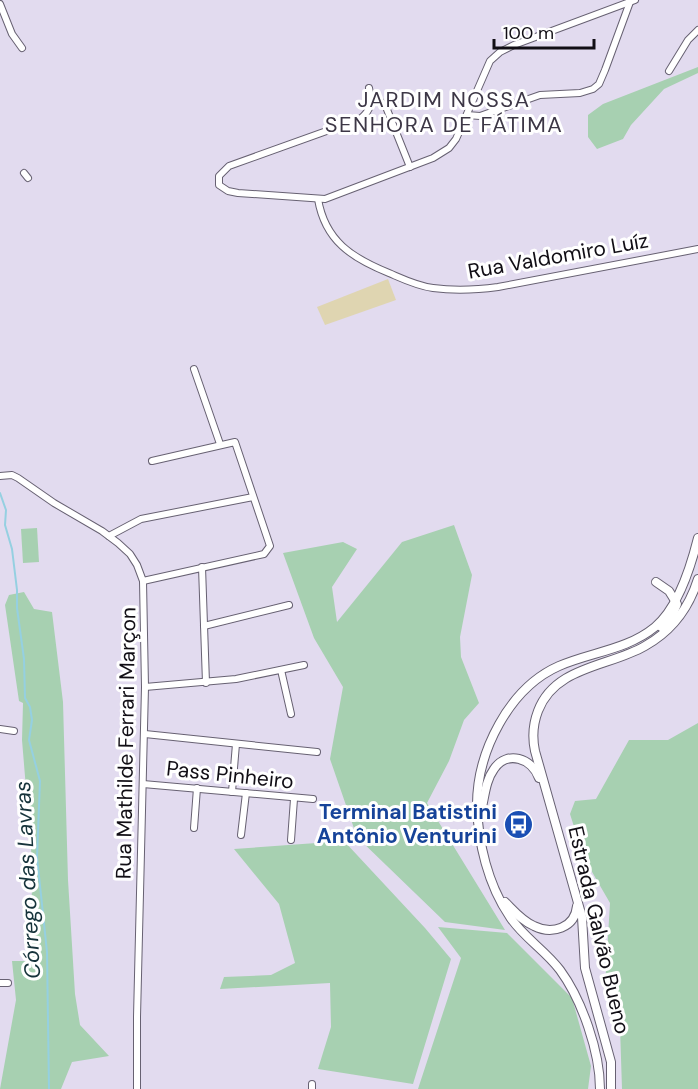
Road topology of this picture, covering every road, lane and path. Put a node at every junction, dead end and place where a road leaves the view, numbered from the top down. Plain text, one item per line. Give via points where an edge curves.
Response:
1 (632, 1) edge
2 (0, 4) edge
3 (615, 8) junction
4 (621, 24) junction
5 (698, 30) edge
6 (22, 48) dead end
7 (669, 71) dead end
8 (369, 88) dead end
9 (371, 99) junction
10 (467, 115) junction
11 (410, 167) junction
12 (318, 199) junction
13 (698, 249) edge
14 (195, 369) dead end
15 (220, 444) junction
16 (152, 461) dead end
17 (0, 476) edge
18 (253, 497) junction
19 (109, 536) junction
20 (698, 538) edge
21 (202, 567) junction
22 (698, 579) edge
23 (143, 581) junction
24 (656, 582) dead end
25 (675, 599) junction
26 (289, 605) dead end
27 (204, 626) junction
28 (616, 658) junction
29 (304, 665) dead end
30 (281, 670) junction
31 (206, 683) junction
32 (146, 687) junction
33 (291, 714) dead end
34 (0, 729) edge
35 (14, 731) dead end
36 (145, 734) junction
37 (236, 744) junction
38 (317, 752) dead end
39 (143, 784) junction
40 (197, 789) junction
41 (232, 792) junction
42 (246, 793) junction
43 (294, 798) junction
44 (313, 800) dead end
45 (479, 819) junction
46 (194, 828) dead end
47 (556, 828) junction
48 (241, 835) dead end
49 (291, 840) dead end
50 (575, 888) junction
51 (498, 895) junction
52 (0, 983) edge
53 (8, 983) dead end
54 (137, 1089) edge
55 (600, 1089) edge
56 (611, 1089) edge

1 - 3 street
1 - 4 street
2 - 6 street
3 - 4 street
3 - 10 street via 497,54
4 - 10 street via 599,84 593,89 540,95 480,116
5 - 7 street
8 - 9 street
9 - 11 street via 386,107
9 - 12 street via 368,112 360,118 231,165 218,178 221,188 233,193
10 - 11 street via 449,148
11 - 12 street
12 - 13 street, Rua Valdomiro Luíz via 328,227 348,252 374,267 432,288 498,287
14 - 15 street
15 - 16 street
15 - 18 street via 237,444
17 - 19 street, Rua Mathilde Ferrari Marçon via 18,478
18 - 19 street via 141,519
18 - 21 street via 269,549 264,554
19 - 23 street, Rua Mathilde Ferrari Marçon via 130,554
20 - 25 main road, Estrada Galvão Bueno via 692,563
21 - 23 street
21 - 27 street
22 - 28 main road, Estrada Galvão Bueno via 685,609 666,632 644,647
23 - 32 street, Rua Mathilde Ferrari Marçon
24 - 25 main road
25 - 28 main road via 677,609 672,616
25 - 45 main road, Estrada Galvão Bueno via 656,626 636,640 559,666 521,695 489,745 478,789
26 - 27 street
27 - 31 street
28 - 47 main road, Estrada Galvão Bueno via 559,682 538,712 533,740
29 - 30 street
30 - 31 street
30 - 33 street
31 - 32 street
32 - 36 street, Rua Mathilde Ferrari Marçon
34 - 35 street
36 - 37 street
36 - 39 street, Rua Mathilde Ferrari Marçon
37 - 38 street
37 - 41 street
39 - 40 street, Pass Pinheiro
39 - 54 street, Rua Mathilde Ferrari Marçon
40 - 41 street, Pass Pinheiro
40 - 46 street
41 - 42 street, Pass Pinheiro
42 - 43 street, Pass Pinheiro
42 - 48 street
43 - 44 street, Pass Pinheiro
43 - 49 street
45 - 47 main road via 489,779 499,764 518,758 537,772
45 - 51 main road, Estrada Galvão Bueno via 483,856
47 - 50 main road, Estrada Galvão Bueno
50 - 51 main road via 576,914 568,924 555,930 534,926 519,917
50 - 56 main road, Estrada Galvão Bueno via 582,917 585,968 611,1062
51 - 55 main road, Estrada Galvão Bueno via 518,929 560,970 575,998 596,1056
52 - 53 street

